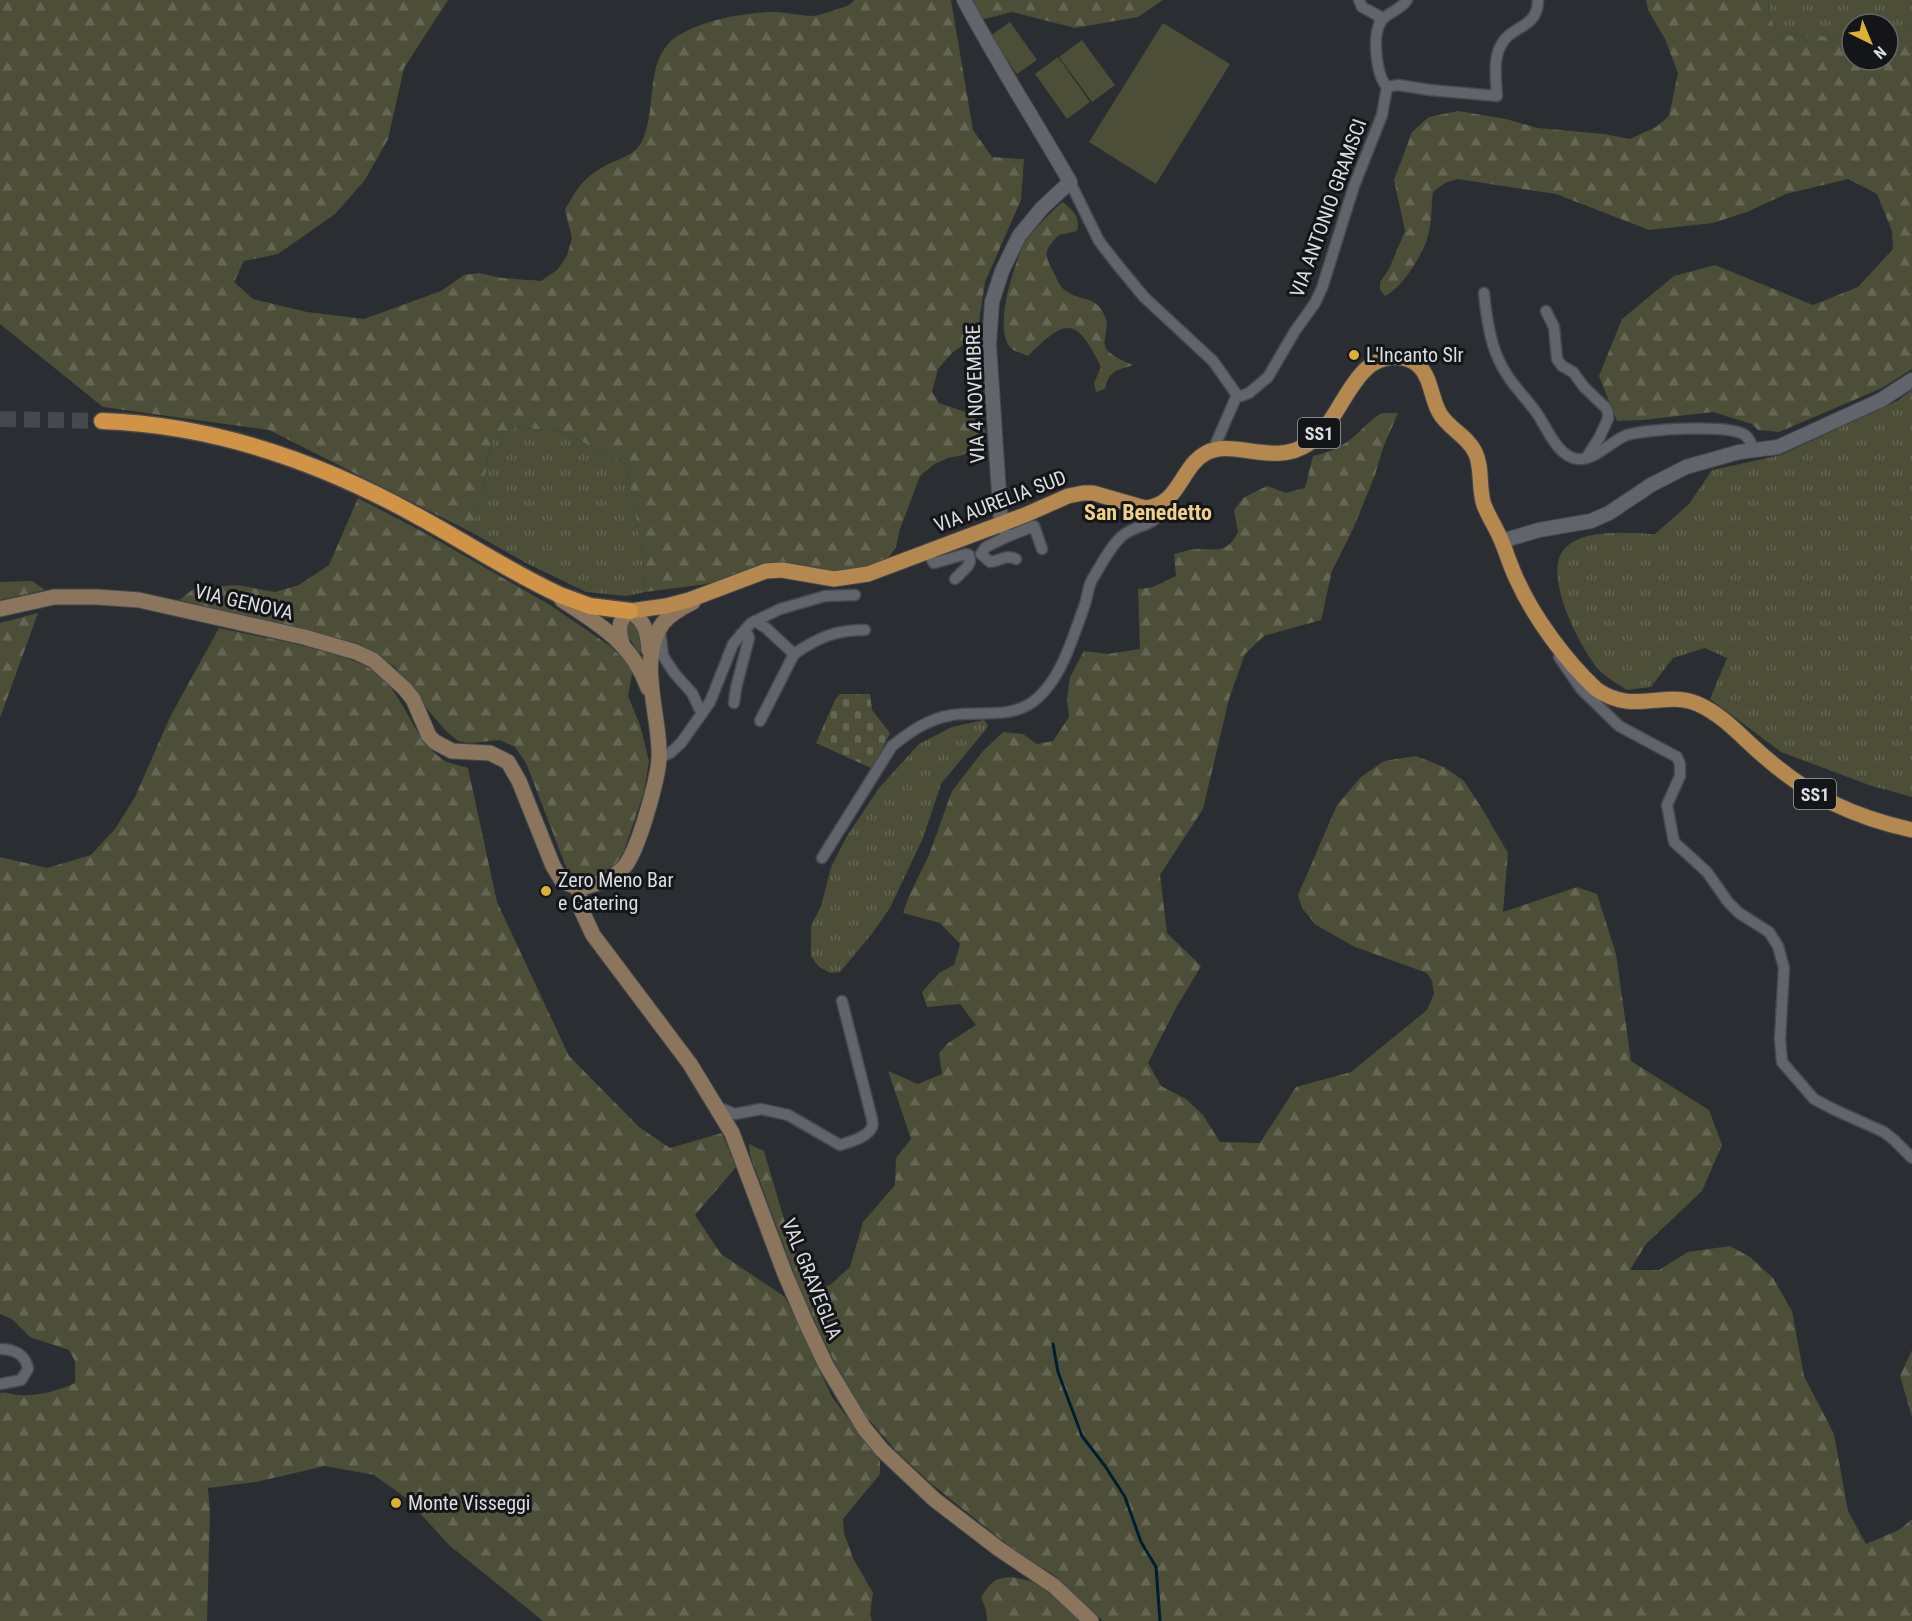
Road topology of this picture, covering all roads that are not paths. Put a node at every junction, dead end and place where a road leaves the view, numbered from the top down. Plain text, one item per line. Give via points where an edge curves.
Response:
1 (964, 0) edge
2 (1359, 0) edge
3 (1407, 0) edge
4 (1538, 0) edge
5 (1380, 24) junction
6 (1386, 87) junction
7 (1070, 182) junction
8 (1484, 293) dead end
9 (1546, 311) dead end
10 (1912, 380) edge
11 (1236, 395) junction
12 (102, 421) tunnel mouth
13 (1213, 450) junction
14 (1753, 451) junction
15 (1586, 458) junction
16 (1165, 502) junction
17 (1137, 507) junction
18 (1135, 529) junction
19 (1004, 530) junction
20 (1502, 541) junction
21 (1042, 549) dead end
22 (927, 551) junction
23 (1016, 560) dead end
24 (955, 579) dead end
25 (542, 586) junction
26 (711, 592) junction
27 (855, 595) dead end
28 (0, 609) edge
29 (630, 611) junction
30 (755, 621) junction
31 (660, 629) junction
32 (865, 630) dead end
33 (741, 634) junction
34 (1553, 639) junction
35 (622, 643) junction
36 (794, 654) junction
37 (650, 662) junction
38 (651, 699) junction
39 (734, 703) dead end
40 (702, 714) junction
41 (760, 721) dead end
42 (659, 758) junction
43 (1912, 830) edge
44 (822, 858) dead end
45 (579, 888) junction
46 (842, 1001) dead end
47 (717, 1107) junction
48 (1912, 1158) edge
49 (0, 1349) edge
50 (0, 1384) edge
51 (1091, 1621) edge

1 - 7 street
2 - 5 street via 1362,7 1379,16
3 - 5 street
4 - 6 street via 1530,21 1509,35 1500,47 1497,96
5 - 6 street, VIA ANTONIO GRAMSCI via 1379,73
6 - 11 street, VIA ANTONIO GRAMSCI via 1382,115 1316,303 1268,377 1245,396
7 - 11 street via 1099,241 1116,263 1144,297 1213,361
7 - 19 street, VIA 4 NOVEMBRE via 1019,236 992,302 989,344
8 - 15 street via 1497,356 1515,389 1559,447 1570,457
9 - 15 street via 1554,327 1557,359 1608,413
10 - 14 street via 1881,400 1778,447
11 - 13 street
12 - 25 highway via 189,431 293,458 388,500
13 - 16 main road via 1198,459
13 - 20 main road, SS1 via 1280,454 1301,448 1324,427 1367,368 1377,361 1402,357 1420,367 1439,413 1476,454 1482,498
14 - 15 street via 1745,435 1726,429 1650,430 1626,435
14 - 20 street via 1686,467 1591,521
16 - 17 main road, VIA AURELIA SUD
16 - 18 street via 1157,518
17 - 18 street
17 - 19 main road, VIA AURELIA SUD via 1083,493 1025,515
18 - 44 street via 1120,537 1090,581 1061,667 1037,699 1005,712 953,715 922,724 909,733 892,746
19 - 21 street via 1034,526
19 - 22 main road, VIA AURELIA SUD
19 - 23 street via 981,554 990,562 1005,557
20 - 34 main road, SS1 via 1521,589
22 - 24 street via 934,563 969,555 968,566
22 - 26 main road, VIA AURELIA SUD via 855,578 829,579 782,570 766,571
25 - 29 highway via 590,606
25 - 35 main road via 604,626
26 - 29 main road via 666,606
26 - 31 main road, VIA AURELIA SUD via 670,615
27 - 30 street via 815,599
28 - 45 main road, VIA GENOVA via 54,597 139,600 336,645 373,660 413,699 435,742 452,751 490,753 508,762 553,866 562,880
29 - 35 main road via 620,625
29 - 37 main road via 645,625
30 - 33 street
30 - 36 street
31 - 37 main road, VIA AURELIA SUD
31 - 40 street via 663,656 692,693
32 - 36 street via 837,631
33 - 39 street via 749,639
33 - 40 street
34 - 43 main road, SS1 via 1588,682 1608,697 1630,703 1672,700 1699,705 1794,782 1879,823
34 - 48 street via 1560,660 1595,704 1619,726 1677,757 1680,776 1667,805 1674,842 1707,872 1728,902 1768,932 1778,946 1784,968 1782,1062 1814,1099 1884,1132
35 - 38 main road via 639,669
36 - 41 street
37 - 38 main road, VIA AURELIA SUD
38 - 42 main road, VIA AURELIA SUD
40 - 42 street via 681,743
42 - 45 main road, VIA AURELIA SUD via 632,855 610,878
45 - 47 main road, VAL GRAVEGLIA via 580,907 593,935 690,1064
46 - 47 street via 873,1124 871,1129 840,1145 788,1115 761,1109 735,1114
47 - 51 main road, VAL GRAVEGLIA via 744,1160 813,1338 864,1428 935,1500 1054,1586
49 - 50 street via 20,1354 28,1369 21,1380

